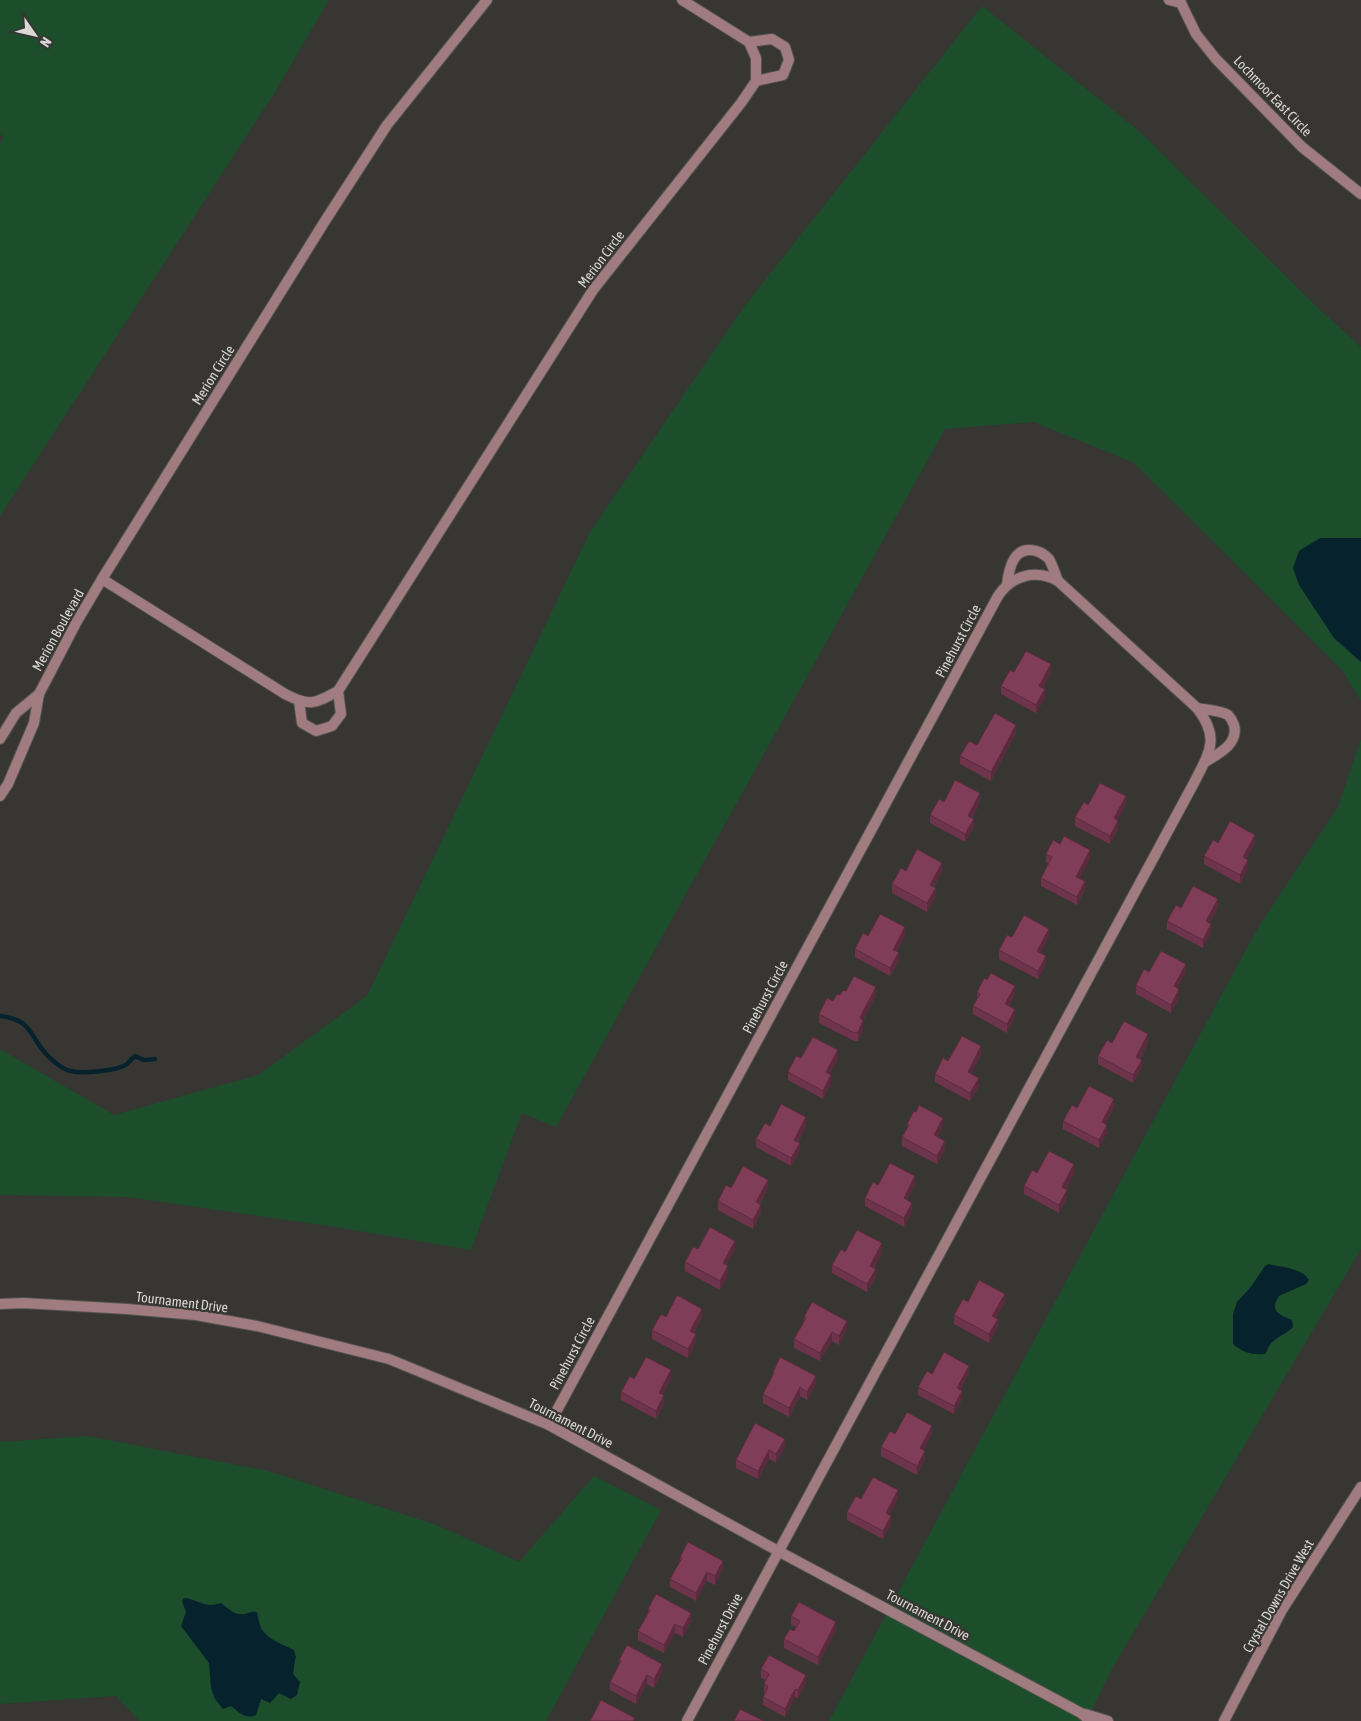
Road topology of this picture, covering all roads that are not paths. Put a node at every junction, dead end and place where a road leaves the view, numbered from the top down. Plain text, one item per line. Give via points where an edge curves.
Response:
1 (487, 0) edge
2 (682, 0) edge
3 (1169, 0) edge
4 (1181, 2) edge
5 (749, 42) junction
6 (756, 81) junction
7 (1361, 194) edge
8 (102, 578) junction
9 (1058, 581) junction
10 (1007, 584) junction
11 (338, 691) junction
12 (39, 694) junction
13 (299, 701) junction
14 (1197, 708) junction
15 (0, 739) edge
16 (1205, 762) junction
17 (0, 796) edge
18 (0, 1304) edge
19 (549, 1425) junction
20 (1361, 1488) edge
21 (778, 1551) junction
22 (1081, 1713) junction
23 (687, 1721) edge
24 (1090, 1721) edge
25 (1108, 1721) edge
26 (1224, 1721) edge

1 - 8 street, Merion Circle via 387,125
2 - 5 street
3 - 4 street
4 - 7 street, Lochmoor East Circle via 1196,34 1216,59 1302,147
5 - 6 street via 756,58
5 - 6 street via 772,39 785,47 789,60 782,75
6 - 11 street, Merion Circle via 593,290
8 - 12 street, Merion Boulevard
8 - 13 street
9 - 10 street, Pinehurst Circle via 1032,575
9 - 10 street, Pinehurst Circle via 1045,555 1026,550 1019,553 1010,566
9 - 14 street, Pinehurst Circle
10 - 19 street, Pinehurst Circle
11 - 13 street, Merion Circle via 317,703
11 - 13 street via 340,714 332,726 316,731 302,723
12 - 15 street, Merion Boulevard via 16,712
12 - 17 street, Merion Boulevard via 34,723
14 - 16 street, Pinehurst Circle via 1211,734
14 - 16 street, Pinehurst Circle via 1229,716 1235,727 1227,748
16 - 21 street, Pinehurst Circle
18 - 19 street, Tournament Drive via 127,1309 196,1315 257,1326 389,1359
19 - 21 street, Tournament Drive
20 - 26 street, Crystal Downs Drive West via 1282,1610
21 - 22 street, Tournament Drive
21 - 23 street, Pinehurst Drive
22 - 24 street, Tournament Drive
22 - 25 street, Tournament Drive

